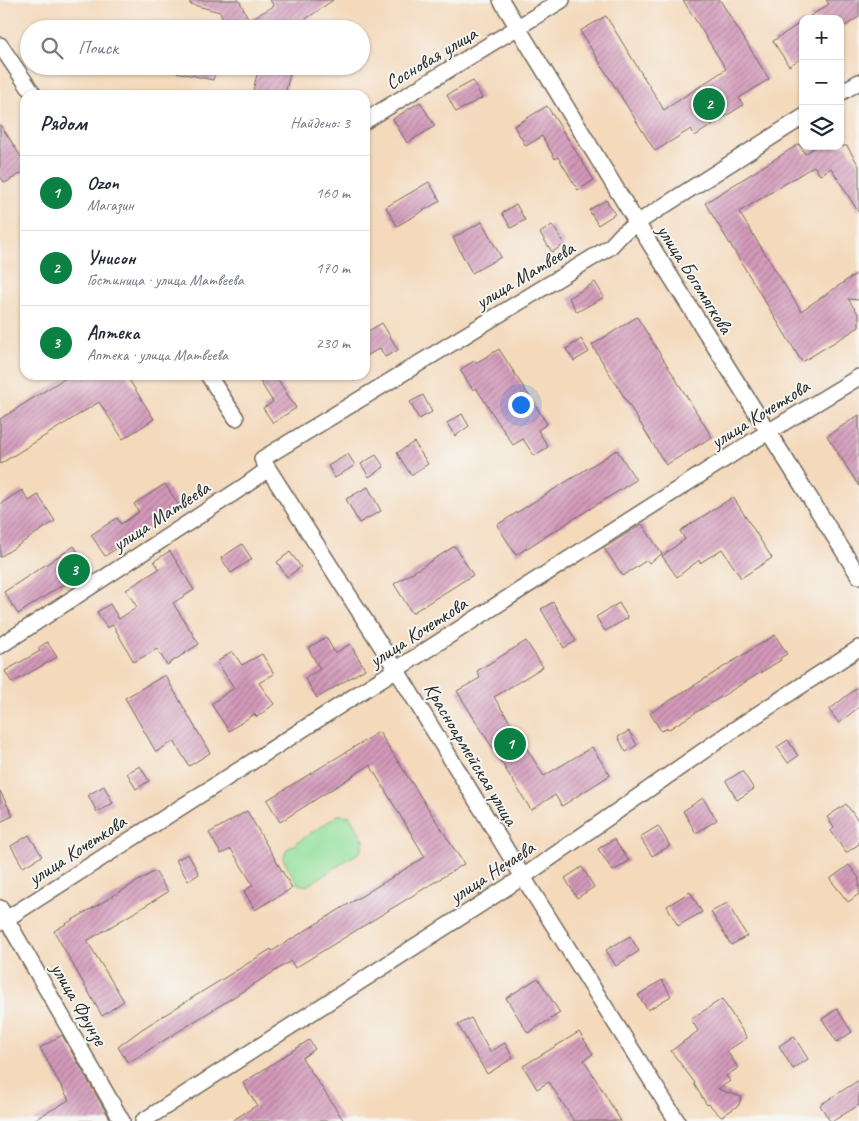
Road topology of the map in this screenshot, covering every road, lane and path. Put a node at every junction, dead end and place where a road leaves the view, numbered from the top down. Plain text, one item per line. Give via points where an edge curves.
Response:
1 (501, 0) edge
2 (562, 0) edge
3 (518, 28) junction
4 (0, 45) edge
5 (20, 74) edge
6 (20, 75) edge
7 (859, 82) edge
8 (31, 90) edge
9 (844, 91) edge
10 (370, 119) edge
11 (799, 120) edge
12 (637, 224) junction
13 (859, 377) edge
14 (211, 380) edge
15 (236, 418) dead end
16 (767, 433) junction
17 (265, 464) junction
18 (859, 576) edge
19 (0, 646) edge
20 (859, 648) edge
21 (396, 669) junction
22 (523, 876) junction
23 (2, 917) edge
24 (122, 1121) edge
25 (143, 1121) edge
26 (677, 1121) edge

1 - 3 street, улица Богомягкова
2 - 3 street, Сосновая улица
3 - 10 street, Сосновая улица
3 - 12 street, улица Богомягкова
4 - 5 street
6 - 8 street
7 - 9 street
11 - 12 street, улица Матвеева
12 - 16 street, улица Богомягкова
12 - 17 street, улица Матвеева via 610,247
13 - 16 street, улица Кочеткова
14 - 15 street
16 - 18 street, улица Богомягкова
16 - 21 street, улица Кочеткова
17 - 19 street, улица Матвеева via 238,491
17 - 21 street, Красноармейская улица
20 - 22 street, улица Нечаева via 729,733
21 - 22 street, Красноармейская улица
21 - 23 street, улица Кочеткова
22 - 25 street, улица Нечаева
22 - 26 street, Красноармейская улица
23 - 24 street, улица Фрунзе

